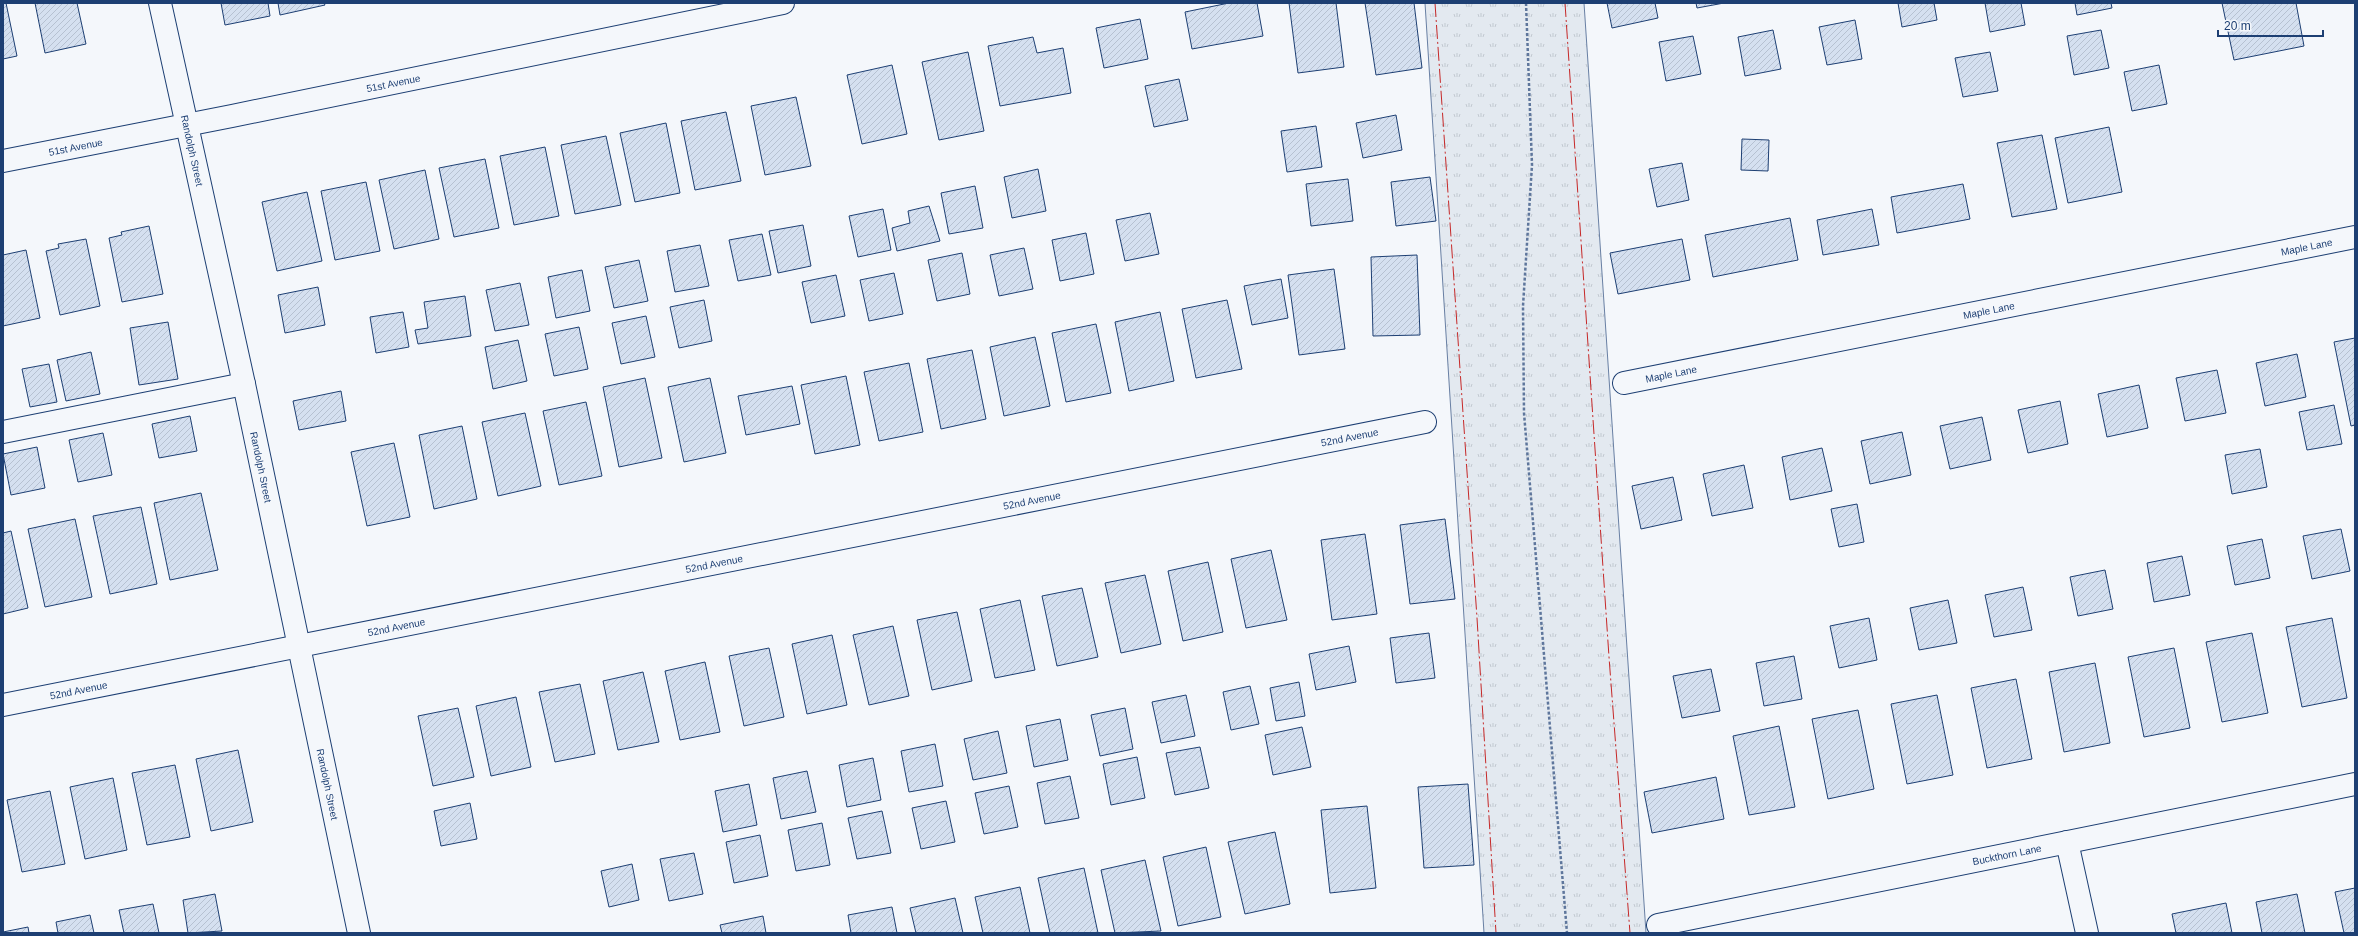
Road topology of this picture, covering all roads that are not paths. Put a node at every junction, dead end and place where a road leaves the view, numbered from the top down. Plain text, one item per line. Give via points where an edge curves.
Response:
1 (160, 3) edge
2 (783, 3) edge
3 (186, 126) junction
4 (3, 161) edge
5 (2355, 237) edge
6 (1624, 383) dead end
7 (244, 384) junction
8 (1425, 422) dead end
9 (3, 432) edge
10 (298, 647) junction
11 (3, 705) edge
12 (2355, 784) edge
13 (2067, 842) junction
14 (1658, 925) dead end
15 (359, 933) edge
16 (2087, 933) edge

1 - 3 street, Randolph Street
2 - 3 street, 51st Avenue
3 - 4 street, 51st Avenue
3 - 7 street, Randolph Street
5 - 6 street, Maple Lane
7 - 9 street
7 - 10 street, Randolph Street
8 - 10 street, 52nd Avenue
10 - 11 street, 52nd Avenue
10 - 15 street, Randolph Street
12 - 13 street, Buckthorn Lane
13 - 14 street, Buckthorn Lane
13 - 16 street

